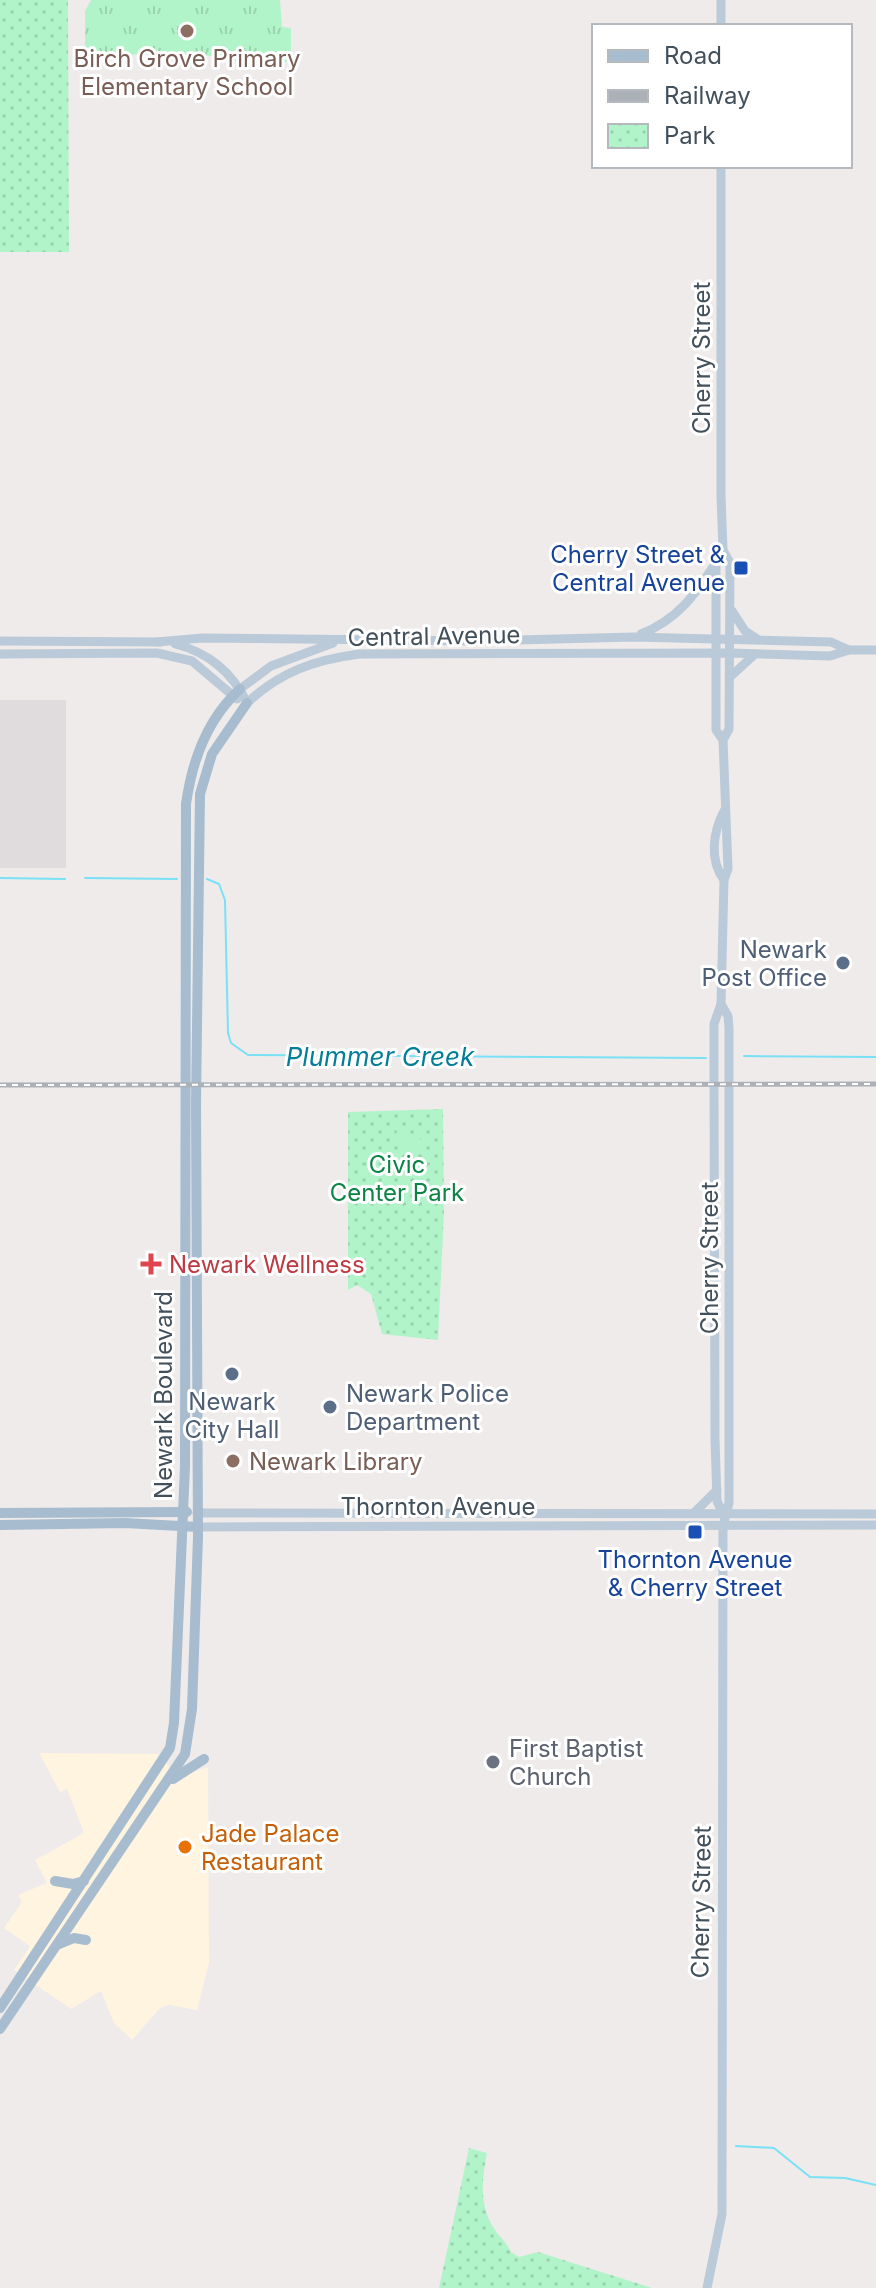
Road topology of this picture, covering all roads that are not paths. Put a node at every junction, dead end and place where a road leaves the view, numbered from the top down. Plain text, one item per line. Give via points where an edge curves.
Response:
1 (721, 0) edge
2 (721, 24) edge
3 (721, 168) edge
4 (723, 550) junction
5 (716, 562) junction
6 (730, 609) junction
7 (634, 637) junction
8 (716, 638) junction
9 (731, 639) junction
10 (362, 640) junction
11 (759, 640) junction
12 (0, 641) edge
13 (416, 641) junction
14 (157, 642) junction
15 (849, 650) junction
16 (876, 650) edge
17 (716, 653) junction
18 (730, 653) junction
19 (0, 654) edge
20 (416, 654) junction
21 (756, 654) junction
22 (730, 677) junction
23 (240, 689) junction
24 (231, 698) junction
25 (247, 703) junction
26 (723, 740) junction
27 (721, 1004) junction
28 (191, 1060) junction
29 (191, 1102) junction
30 (715, 1413) junction
31 (727, 1413) junction
32 (728, 1489) junction
33 (717, 1490) junction
34 (183, 1511) junction
35 (695, 1512) junction
36 (0, 1513) edge
37 (197, 1513) junction
38 (723, 1514) junction
39 (753, 1514) junction
40 (876, 1514) edge
41 (0, 1525) edge
42 (876, 1525) edge
43 (182, 1526) junction
44 (723, 1526) junction
45 (198, 1527) junction
46 (204, 1759) dead end
47 (168, 1783) junction
48 (55, 1881) dead end
49 (84, 1881) junction
50 (86, 1940) dead end
51 (56, 1946) junction
52 (0, 2008) edge
53 (0, 2029) edge
54 (707, 2288) edge

1 - 2 street
3 - 4 street, Cherry Street
4 - 5 street
4 - 6 street, Cherry Street via 730,563
5 - 7 street via 681,610
5 - 8 street, Cherry Street
6 - 9 street, Cherry Street
6 - 11 street via 745,631
7 - 8 street, Central Avenue
7 - 13 street, Central Avenue
8 - 9 street, Central Avenue
8 - 17 street, Cherry Street
9 - 11 street, Central Avenue
9 - 18 street, Cherry Street
10 - 13 street, Central Avenue
10 - 14 street
10 - 23 street, Newark Boulevard via 325,643 298,653
11 - 15 street, Central Avenue via 831,642
12 - 14 street
13 - 20 street
14 - 23 street via 204,654
15 - 16 street, Central Avenue
15 - 21 street, Central Avenue via 830,656
17 - 18 street, Central Avenue
17 - 20 street, Central Avenue
17 - 26 street, Cherry Street via 716,730
18 - 21 street, Central Avenue
18 - 22 street, Cherry Street
19 - 24 street via 157,653 192,661
20 - 25 street, Central Avenue via 322,659 281,676
21 - 22 street
22 - 26 street, Cherry Street via 729,729
23 - 24 main road, Newark Boulevard
23 - 25 street
24 - 25 street
24 - 28 main road, Newark Boulevard via 199,749 186,804
25 - 28 main road, Newark Boulevard via 212,754 200,794
26 - 27 street, Cherry Street via 724,811 715,829 716,869 724,880
27 - 30 street, Cherry Street via 714,1037
27 - 31 street, Cherry Street via 729,1028
28 - 29 main road, Newark Boulevard
29 - 34 main road, Newark Boulevard
29 - 37 main road, Newark Boulevard
30 - 31 street
30 - 33 street, Cherry Street
31 - 32 street, Cherry Street
32 - 38 street, Cherry Street
32 - 39 street
33 - 35 street
33 - 38 street, Cherry Street
34 - 36 main road, Thornton Avenue
34 - 37 main road, Thornton Avenue
34 - 43 main road, Newark Boulevard
35 - 37 street, Thornton Avenue
35 - 38 street, Thornton Avenue
37 - 45 main road, Newark Boulevard
38 - 39 street, Thornton Avenue
38 - 44 street, Cherry Street
39 - 40 street, Thornton Avenue
41 - 43 main road, Thornton Avenue
42 - 44 street, Thornton Avenue
43 - 45 main road, Thornton Avenue
43 - 49 main road, Newark Boulevard via 183,1584 170,1748
44 - 45 street, Thornton Avenue
44 - 54 street, Cherry Street via 722,2214
45 - 47 main road, Newark Boulevard via 192,1709 185,1754
46 - 47 main road
47 - 51 main road, Newark Boulevard
48 - 49 main road
49 - 52 main road, Newark Boulevard
50 - 51 main road via 68,1939
51 - 53 main road, Newark Boulevard

